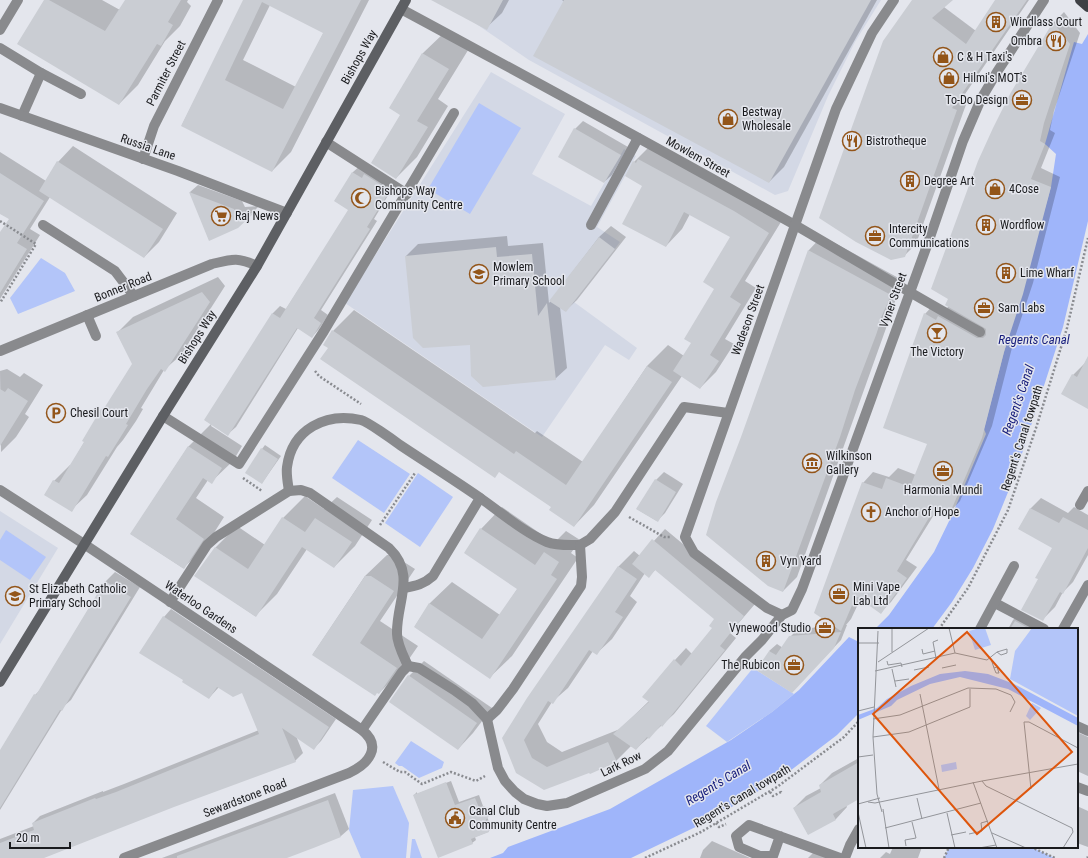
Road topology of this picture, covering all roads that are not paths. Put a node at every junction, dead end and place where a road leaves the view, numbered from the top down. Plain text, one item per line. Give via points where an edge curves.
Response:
1 (18, 0) edge
2 (218, 0) edge
3 (894, 0) edge
4 (1044, 0) edge
5 (404, 4) edge
6 (0, 30) edge
7 (0, 48) edge
8 (41, 73) junction
9 (81, 94) dead end
10 (0, 108) edge
11 (454, 113) dead end
12 (22, 116) junction
13 (638, 138) junction
14 (326, 142) junction
15 (143, 159) junction
16 (407, 194) junction
17 (288, 213) junction
18 (43, 225) dead end
19 (591, 225) dead end
20 (795, 225) junction
21 (257, 266) junction
22 (910, 292) junction
23 (134, 296) junction
24 (87, 316) junction
25 (980, 332) dead end
26 (96, 336) dead end
27 (0, 351) edge
28 (728, 413) junction
29 (163, 416) junction
30 (0, 490) edge
31 (289, 491) junction
32 (1088, 491) edge
33 (480, 498) junction
34 (1080, 505) dead end
35 (84, 544) junction
36 (580, 544) junction
37 (1014, 566) dead end
38 (1088, 585) edge
39 (404, 588) junction
40 (170, 602) junction
41 (995, 603) junction
42 (782, 615) junction
43 (981, 628) edge
44 (1042, 628) edge
45 (1064, 628) edge
46 (408, 666) junction
47 (0, 682) edge
48 (487, 719) junction
49 (1078, 726) edge
50 (362, 730) junction
51 (1088, 731) edge
52 (370, 756) joint
53 (1078, 786) edge
54 (1088, 791) edge
55 (858, 831) edge
56 (780, 836) dead end
57 (124, 858) edge
58 (840, 858) edge
59 (845, 858) edge

1 - 6 street
2 - 15 street, Parmiter Street via 154,126
3 - 20 street, Wadeson Street via 872,33 836,109
4 - 22 street, Vyner Street via 981,99 963,141
5 - 13 street, Mowlem Street
5 - 14 main road, Bishops Way
7 - 8 street
8 - 9 street
8 - 12 street
10 - 12 street, Russia Lane
11 - 16 street
12 - 15 street, Russia Lane
13 - 19 street
13 - 20 street, Mowlem Street
14 - 16 street
14 - 17 main road, Bishops Way
15 - 17 street, Russia Lane
16 - 29 street via 239,464
17 - 21 main road, Bishops Way
18 - 23 street via 115,271
20 - 22 street, Mowlem Street
20 - 28 street, Wadeson Street
21 - 23 street, Bonner Road via 244,260 233,259 212,264
21 - 29 main road, Bishops Way
22 - 25 street, Mowlem Street
22 - 42 street, Vyner Street via 802,589 792,610
23 - 24 street, Bonner Road
24 - 26 street
24 - 27 street, Bonner Road
28 - 36 street via 684,407 616,510 590,539
28 - 42 street, Wadeson Street via 685,537 694,553 767,608
29 - 35 main road, Bishops Way
30 - 35 street, Waterloo Gardens
31 - 33 street via 287,468 290,453 300,436 324,420 336,418 362,420
31 - 39 street via 301,490 310,493 396,554 402,564
31 - 40 street via 207,545
32 - 34 street
33 - 36 street via 536,538 549,543
33 - 39 street via 433,576 426,582
35 - 40 street, Waterloo Gardens
35 - 47 main road, Bishops Way
36 - 48 street via 581,586 513,689
37 - 41 street
38 - 45 street
39 - 46 street via 397,635
40 - 50 street, Waterloo Gardens
41 - 43 street
41 - 44 street
42 - 48 street, Lark Row via 674,746 645,769 567,803 547,806 537,804 515,792 498,768
46 - 48 street via 418,668 454,690 472,703
46 - 50 street
49 - 51 street
50 - 52 street, Waterloo Gardens via 368,735 372,745
52 - 57 street, Sewardstone Road via 365,764 349,773
53 - 54 street
55 - 59 street
56 - 58 street

